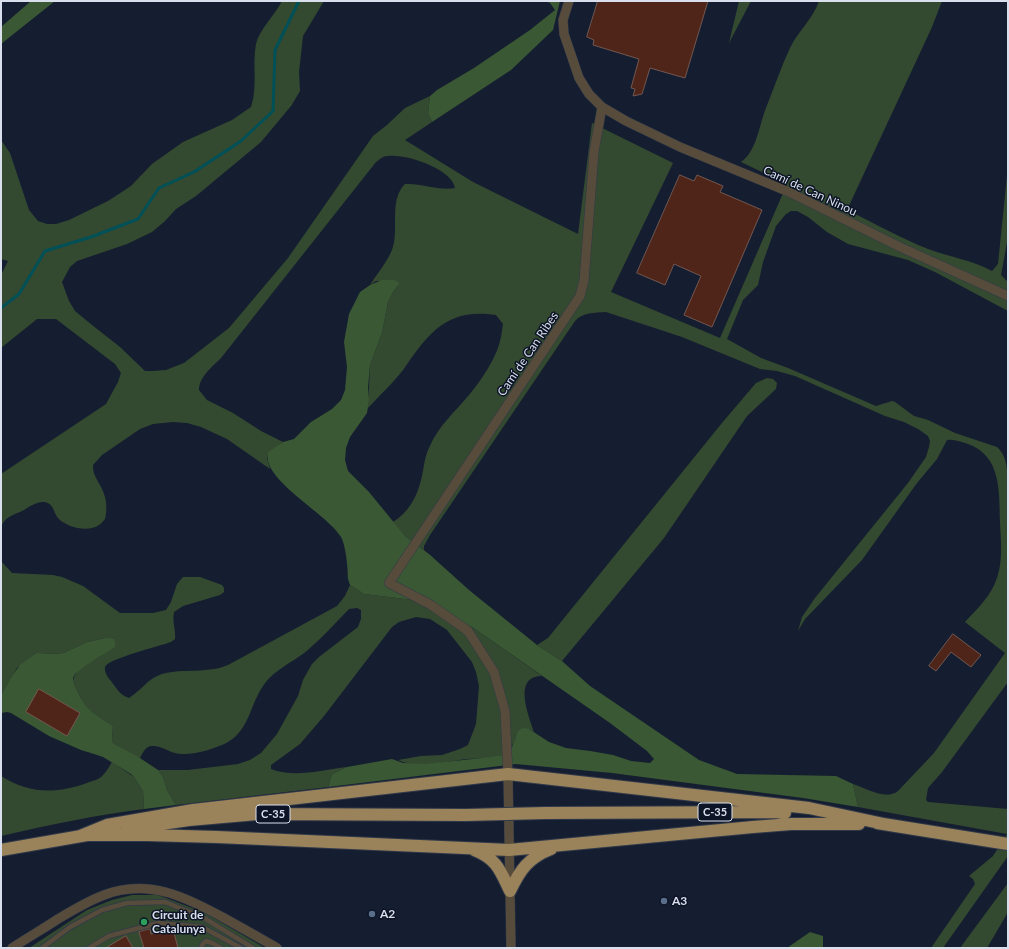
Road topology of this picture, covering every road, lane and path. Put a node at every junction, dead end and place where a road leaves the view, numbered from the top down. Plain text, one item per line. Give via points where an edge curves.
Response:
1 (569, 1) edge
2 (602, 107) junction
3 (1008, 296) edge
4 (508, 774) junction
5 (884, 824) junction
6 (80, 836) junction
7 (1008, 844) edge
8 (560, 845) junction
9 (469, 848) junction
10 (1, 850) edge
11 (509, 850) junction
12 (510, 891) junction
13 (12, 948) edge
14 (42, 948) edge
15 (89, 948) edge
16 (201, 948) edge
17 (221, 948) edge
18 (241, 948) edge
19 (253, 948) edge
20 (277, 948) edge
21 (511, 948) edge

1 - 2 street, Camí de Can Ninou via 563,20 564,34 579,78 589,94
2 - 3 street, Camí de Can Ninou via 680,147 789,192 900,247
2 - 4 street, Camí de Can Ribes via 594,152 584,281 580,296 389,583 431,605 468,631 494,672 505,711
4 - 5 highway via 809,808
4 - 6 highway via 193,810 107,825
4 - 11 street
5 - 6 highway, C-35, bridge via 774,812 257,814 189,820
5 - 7 highway, C-35
5 - 8 highway via 791,824
6 - 9 highway via 217,837
6 - 10 highway, C-35
8 - 11 highway
8 - 12 highway via 527,863
9 - 11 highway
9 - 12 highway via 491,859 499,867
11 - 12 street
12 - 21 street
13 - 20 street via 40,929 105,894 142,888 161,890 197,903
14 - 19 lane via 70,927 102,910 127,903 165,902 204,918
15 - 18 lane via 109,936 158,923 202,927
16 - 17 lane via 206,941

